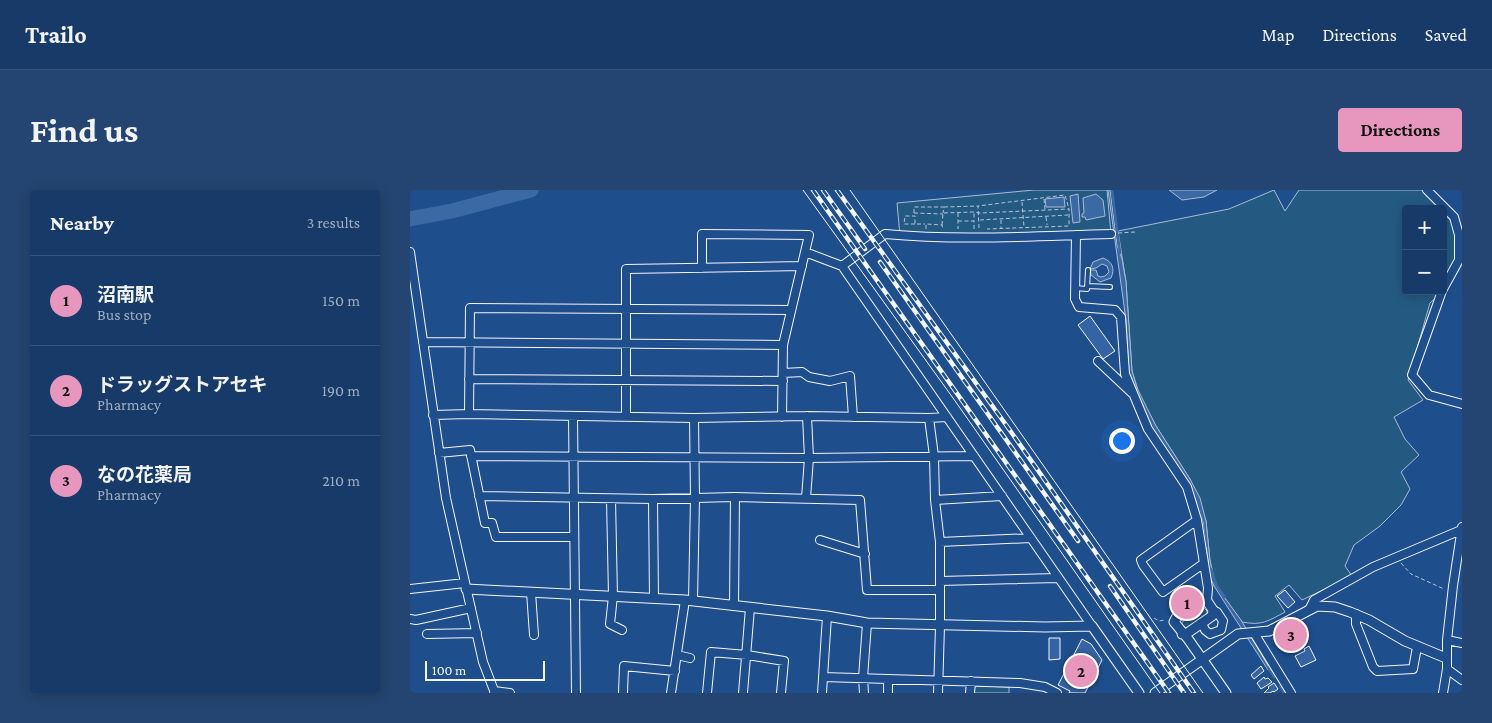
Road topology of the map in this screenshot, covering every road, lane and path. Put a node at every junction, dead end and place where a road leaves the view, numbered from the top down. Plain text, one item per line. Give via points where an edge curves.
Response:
1 (1427, 190) edge
2 (1044, 198) junction
3 (1022, 202) junction
4 (978, 206) junction
5 (944, 207) junction
6 (1069, 209) junction
7 (1045, 210) junction
8 (1023, 211) junction
9 (974, 212) junction
10 (958, 213) junction
11 (979, 213) junction
12 (914, 214) junction
13 (943, 214) junction
14 (1069, 215) junction
15 (1046, 216) junction
16 (1023, 218) junction
17 (1001, 219) junction
18 (979, 220) junction
19 (958, 221) junction
20 (974, 221) junction
21 (915, 224) junction
22 (926, 224) junction
23 (942, 225) junction
24 (1047, 227) junction
25 (1024, 228) junction
26 (950, 229) dead end
27 (958, 229) dead end
28 (987, 229) dead end
29 (1002, 229) junction
30 (1135, 232) dead end
31 (1122, 233) dead end
32 (1111, 234) dead end
33 (1076, 235) junction
34 (926, 238) junction
35 (410, 252) edge
36 (805, 252) junction
37 (802, 266) junction
38 (842, 266) junction
39 (702, 268) junction
40 (1088, 270) dead end
41 (1447, 282) edge
42 (1087, 287) junction
43 (1110, 287) dead end
44 (1075, 288) junction
45 (1087, 294) dead end
46 (1441, 295) edge
47 (627, 308) junction
48 (790, 310) junction
49 (423, 342) junction
50 (468, 343) junction
51 (627, 345) junction
52 (783, 345) junction
53 (1098, 361) dead end
54 (783, 377) junction
55 (469, 380) junction
56 (626, 380) junction
57 (1135, 396) junction
58 (1462, 404) edge
59 (469, 414) junction
60 (433, 415) junction
61 (573, 416) junction
62 (807, 416) junction
63 (626, 417) junction
64 (782, 417) junction
65 (853, 417) junction
66 (947, 417) junction
67 (694, 418) junction
68 (929, 418) junction
69 (439, 453) junction
70 (471, 456) junction
71 (574, 456) junction
72 (934, 456) junction
73 (974, 456) junction
74 (695, 457) junction
75 (809, 458) junction
76 (479, 496) junction
77 (1002, 496) junction
78 (735, 497) junction
79 (574, 498) junction
80 (695, 498) junction
81 (806, 498) junction
82 (611, 499) junction
83 (653, 499) junction
84 (934, 500) junction
85 (1197, 520) junction
86 (1462, 528) edge
87 (574, 537) junction
88 (1031, 538) junction
89 (820, 540) dead end
90 (940, 542) junction
91 (864, 554) junction
92 (1396, 557) junction
93 (1204, 564) junction
94 (1058, 578) junction
95 (940, 581) junction
96 (466, 586) junction
97 (410, 589) edge
98 (940, 590) junction
99 (531, 592) junction
100 (1452, 593) junction
101 (575, 594) junction
102 (613, 596) junction
103 (654, 598) junction
104 (689, 600) junction
105 (1207, 601) junction
106 (734, 606) junction
107 (471, 608) junction
108 (750, 608) junction
109 (1310, 608) junction
110 (1213, 610) junction
111 (1356, 614) junction
112 (827, 616) junction
113 (1166, 616) dead end
114 (1154, 618) dead end
115 (410, 619) edge
116 (1165, 619) junction
117 (1166, 622) dead end
118 (867, 623) junction
119 (1202, 623) junction
120 (940, 626) junction
121 (1092, 626) junction
122 (622, 630) dead end
123 (1254, 632) junction
124 (427, 634) dead end
125 (477, 634) junction
126 (534, 635) dead end
127 (1187, 635) junction
128 (1447, 640) junction
129 (1462, 643) edge
130 (1417, 647) junction
131 (677, 655) junction
132 (747, 655) junction
133 (690, 658) dead end
134 (1446, 658) junction
135 (1203, 660) junction
136 (1447, 669) junction
137 (674, 671) junction
138 (823, 677) junction
139 (864, 678) junction
140 (888, 680) junction
141 (939, 680) junction
142 (1462, 680) edge
143 (971, 681) junction
144 (494, 692) edge
145 (510, 693) edge
146 (576, 693) edge
147 (623, 693) edge
148 (671, 693) edge
149 (706, 693) edge
150 (743, 693) edge
151 (781, 693) edge
152 (822, 693) edge
153 (864, 693) edge
154 (888, 693) edge
155 (938, 693) edge
156 (970, 693) edge
157 (1055, 693) edge
158 (1139, 693) edge
159 (1155, 693) edge
160 (1226, 693) edge
161 (1291, 693) edge
162 (1443, 693) edge

1 - 41 street via 1454,218 1459,235 1459,260
2 - 3 path
2 - 6 path via 1065,196
2 - 7 path
3 - 4 path
3 - 8 path
4 - 5 path
4 - 11 path
5 - 12 path via 914,207
5 - 13 path
6 - 7 path
6 - 14 path
7 - 8 path
8 - 11 path
8 - 16 path
9 - 10 path
9 - 11 path
9 - 20 path
10 - 13 path
10 - 19 path
11 - 18 path
12 - 13 path
12 - 21 path
12 - 21 path via 905,216 904,224
13 - 23 path
14 - 15 path
14 - 24 path via 1070,226
15 - 16 path
15 - 24 path
16 - 17 path
16 - 25 path
17 - 18 path
17 - 29 path
18 - 20 path via 979,229 973,229
19 - 20 path
19 - 27 path
21 - 22 path
22 - 23 path
22 - 34 path
23 - 26 path via 942,229
24 - 25 path
25 - 29 path
28 - 29 path
30 - 31 path
32 - 33 street
33 - 34 street
33 - 44 street
34 - 38 street via 885,234
35 - 49 street
36 - 37 street
36 - 38 street
36 - 39 street via 809,235 702,234
37 - 39 street
37 - 48 street
38 - 66 street
39 - 47 street via 626,269
40 - 42 lane
42 - 43 lane
42 - 44 lane
42 - 45 lane
44 - 57 street via 1079,307 1115,310 1121,317 1125,374
46 - 58 street via 1412,376 1429,395
47 - 48 street
47 - 50 street via 470,308
47 - 51 street
48 - 52 street
49 - 50 street
49 - 60 street
50 - 51 street
50 - 55 street
51 - 52 street
51 - 56 street
52 - 54 street
53 - 57 street
54 - 56 street
54 - 64 street
54 - 65 street via 802,372 809,377 830,381 850,376
55 - 56 street
55 - 59 street
56 - 63 street
57 - 85 street via 1148,429 1187,487
59 - 60 street
59 - 61 street
60 - 69 street
61 - 63 street
61 - 71 street
62 - 64 street
62 - 65 street
62 - 75 street
63 - 67 street
64 - 67 street
65 - 68 street
66 - 68 street
66 - 73 street
67 - 74 street
68 - 72 street
69 - 70 street via 470,450
69 - 96 street
70 - 71 street
70 - 76 street
71 - 74 street
71 - 79 street
72 - 73 street
72 - 75 street
72 - 84 street
73 - 77 street
74 - 75 street
74 - 80 street
75 - 81 street
76 - 79 street
76 - 87 street via 486,523 492,523 496,537
77 - 84 street
77 - 88 street
78 - 80 street
78 - 81 street
78 - 106 street
79 - 82 street
79 - 87 street
80 - 83 street
80 - 104 street
81 - 91 street via 860,500
82 - 83 street
82 - 102 street
83 - 103 street
84 - 90 street
85 - 93 street
85 - 93 street via 1142,560 1142,565 1163,592
86 - 92 street
86 - 100 street
87 - 101 street
88 - 90 street
88 - 94 street
89 - 91 street
90 - 95 street
91 - 98 street via 867,590
92 - 100 path via 1411,574
92 - 109 street via 1314,600
93 - 105 street
94 - 95 street
94 - 121 street
95 - 98 street
96 - 97 street
96 - 99 street
96 - 107 street
98 - 120 street
99 - 101 street
99 - 126 street
100 - 128 street
101 - 102 street
101 - 146 street
102 - 103 street
102 - 122 street via 610,624
103 - 104 street
104 - 106 street
104 - 131 street
105 - 110 street
105 - 127 street via 1200,601 1176,618 1174,622
106 - 108 street
107 - 115 street
107 - 125 street
108 - 112 street
108 - 132 street
109 - 111 street via 1335,606
109 - 123 street via 1269,631
110 - 119 street
110 - 119 street via 1223,621 1221,630 1210,634
111 - 130 street
111 - 130 street via 1356,624 1377,671 1413,669
112 - 118 street
112 - 138 street
113 - 116 path
114 - 116 path via 1159,621
116 - 117 path
118 - 120 street
118 - 139 street
119 - 127 street
120 - 121 street
120 - 141 street
121 - 158 street
123 - 135 street via 1238,634
123 - 161 street
124 - 125 street
125 - 144 street
127 - 135 street
128 - 129 street
128 - 134 street
130 - 134 street
131 - 133 street
131 - 137 street
132 - 149 street via 711,652
132 - 150 street
132 - 151 street via 784,662
134 - 136 street
135 - 159 street
135 - 160 street
136 - 142 street
136 - 162 street
137 - 147 street via 624,666
137 - 148 street
138 - 139 street
138 - 152 street
139 - 140 street
139 - 153 street
140 - 141 street
140 - 154 street
141 - 143 street
141 - 155 street
143 - 156 street
143 - 157 street via 1020,683 1045,687
144 - 145 street

